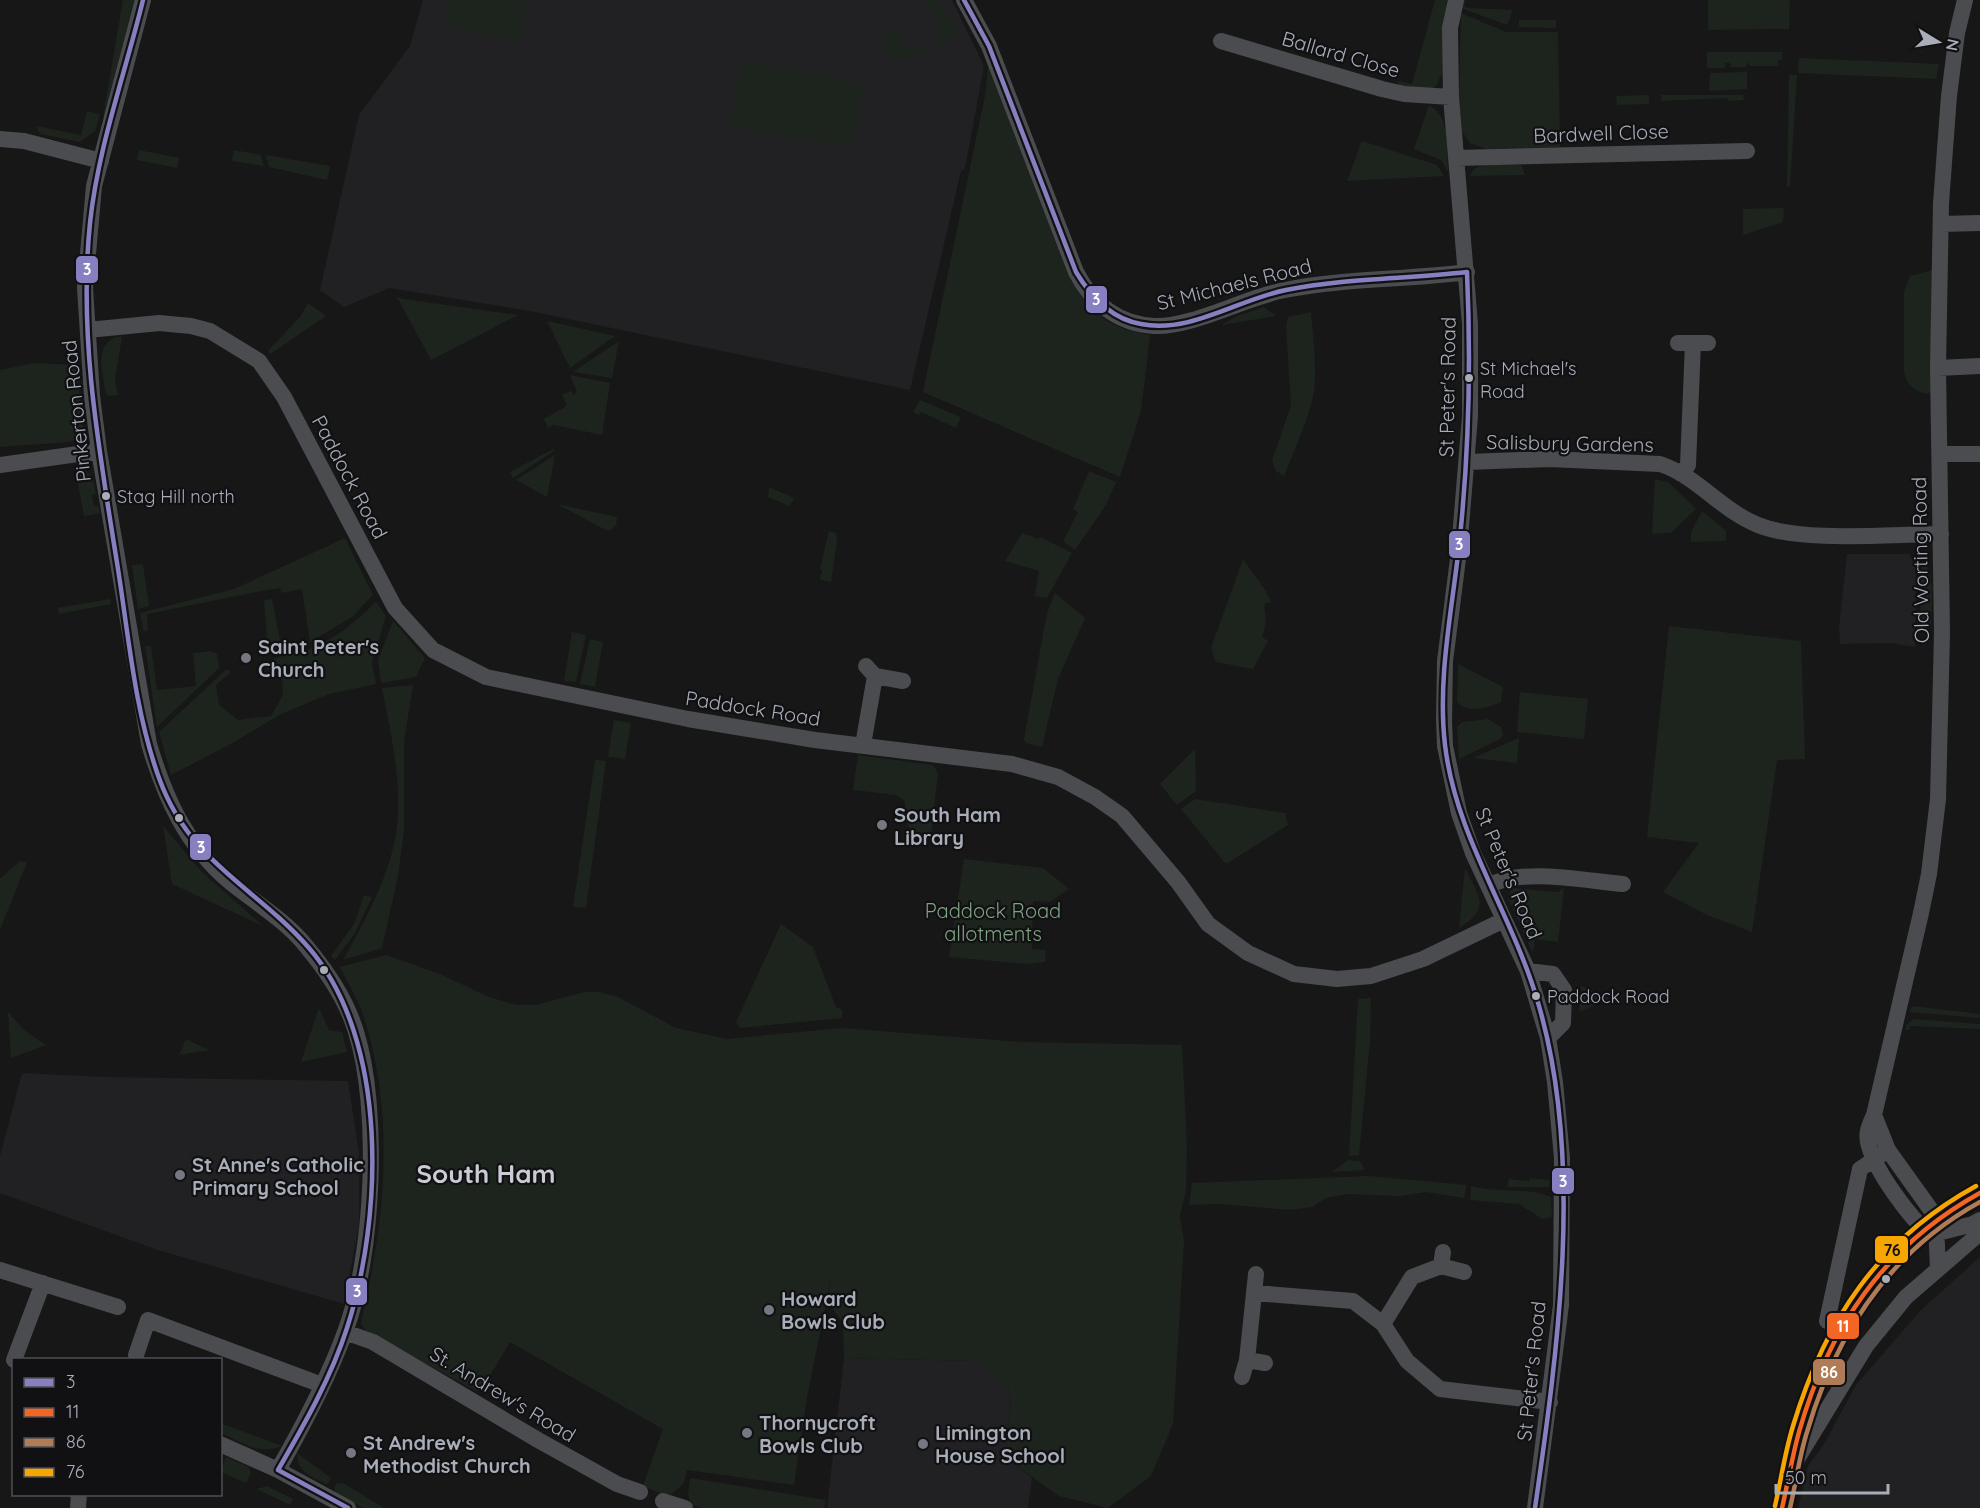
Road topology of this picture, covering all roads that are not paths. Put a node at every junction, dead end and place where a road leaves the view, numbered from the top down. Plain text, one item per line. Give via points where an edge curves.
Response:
1 (143, 0) edge
2 (964, 0) edge
3 (1456, 0) edge
4 (1965, 0) edge
5 (1221, 41) dead end
6 (1451, 97) junction
7 (0, 139) edge
8 (1747, 151) dead end
9 (1456, 158) junction
10 (101, 161) junction
11 (1980, 223) edge
12 (1941, 224) junction
13 (1467, 272) junction
14 (88, 330) junction
15 (1693, 343) dead end
16 (1980, 366) edge
17 (1938, 368) junction
18 (99, 451) junction
19 (1940, 454) junction
20 (1980, 454) edge
21 (1468, 462) junction
22 (0, 465) edge
23 (1681, 474) junction
24 (1941, 534) junction
25 (903, 681) dead end
26 (863, 745) junction
27 (1623, 884) dead end
28 (1489, 886) junction
29 (1504, 920) junction
30 (1528, 971) junction
31 (1548, 1038) junction
32 (1881, 1154) junction
33 (1980, 1193) edge
34 (1980, 1220) edge
35 (1932, 1226) junction
36 (1980, 1233) edge
37 (1938, 1269) junction
38 (0, 1270) edge
39 (1464, 1272) dead end
40 (1256, 1274) dead end
41 (43, 1283) junction
42 (1255, 1293) junction
43 (118, 1307) dead end
44 (1827, 1321) dead end
45 (1383, 1324) junction
46 (345, 1332) junction
47 (136, 1355) dead end
48 (15, 1358) edge
49 (1247, 1360) junction
50 (1265, 1363) dead end
51 (1242, 1377) dead end
52 (322, 1385) junction
53 (1550, 1402) junction
54 (222, 1445) edge
55 (1792, 1468) junction
56 (278, 1470) junction
57 (640, 1492) dead end
58 (348, 1508) edge
59 (1535, 1508) edge
60 (1782, 1508) edge

1 - 10 street, Pinkerton Road
2 - 13 street, St Michaels Road via 989,46 1076,272 1092,298 1111,313 1131,322 1172,325 1272,292 1312,284
3 - 6 street, St Peter's Road via 1450,28
4 - 12 street, Old Worting Road via 1945,128
5 - 6 street, Ballard Close via 1382,89
6 - 9 street, St Peter's Road
7 - 10 street via 24,141
8 - 9 street, Bardwell Close
9 - 13 street, St Peter's Road
10 - 14 street, Pinkerton Road via 89,227
11 - 12 street
12 - 17 street, Old Worting Road
13 - 21 street, St Peter's Road
14 - 18 street, Pinkerton Road
14 - 26 street, Paddock Road via 159,323 191,326 210,332 259,361 284,397 395,608 433,650 463,667 486,677 660,714
15 - 23 street via 1688,465
16 - 17 street
17 - 19 street, Old Worting Road
18 - 22 street
18 - 46 street, Pinkerton Road via 147,734 168,800 184,832 206,858 305,944 328,976 356,1032 368,1101 369,1200 365,1239
19 - 20 street
19 - 24 street, Old Worting Road
21 - 23 street, Salisbury Gardens via 1639,462 1660,464
21 - 28 street, St Peter's Road via 1445,661 1445,746 1459,813
23 - 24 street, Salisbury Gardens via 1733,512 1778,531 1802,535
24 - 32 street, Old Worting Road via 1938,799 1929,874 1874,1115
25 - 26 street via 871,671
26 - 29 street, Paddock Road via 1012,764 1058,777 1122,816 1208,924 1248,952 1294,974 1337,979 1382,973 1423,959
27 - 28 street via 1515,876
28 - 29 street, St Peter's Road
29 - 30 street, St Peter's Road
30 - 31 street, St Peter's Road
30 - 31 street via 1553,974 1564,990 1563,1023
31 - 53 street, St Peter's Road via 1562,1190 1561,1305
32 - 35 street, Old Worting Road
32 - 44 street via 1860,1169
33 - 35 street
34 - 35 street via 1973,1224
35 - 37 street
35 - 55 street via 1865,1290 1832,1344 1800,1426
36 - 37 street
37 - 55 street via 1906,1297 1866,1346
38 - 41 street
39 - 45 street via 1442,1259 1412,1277
40 - 42 street
41 - 43 street
41 - 48 street
42 - 45 street via 1353,1301
42 - 49 street
45 - 53 street via 1407,1361 1440,1389
46 - 52 street, Pinkerton Road
46 - 57 street, St. Andrew's Road via 373,1342 538,1440 617,1484
47 - 52 street via 148,1320
49 - 50 street
49 - 51 street
52 - 56 street, Pinkerton Road
53 - 59 street, St Peter's Road
54 - 56 street
55 - 60 street
56 - 58 street

